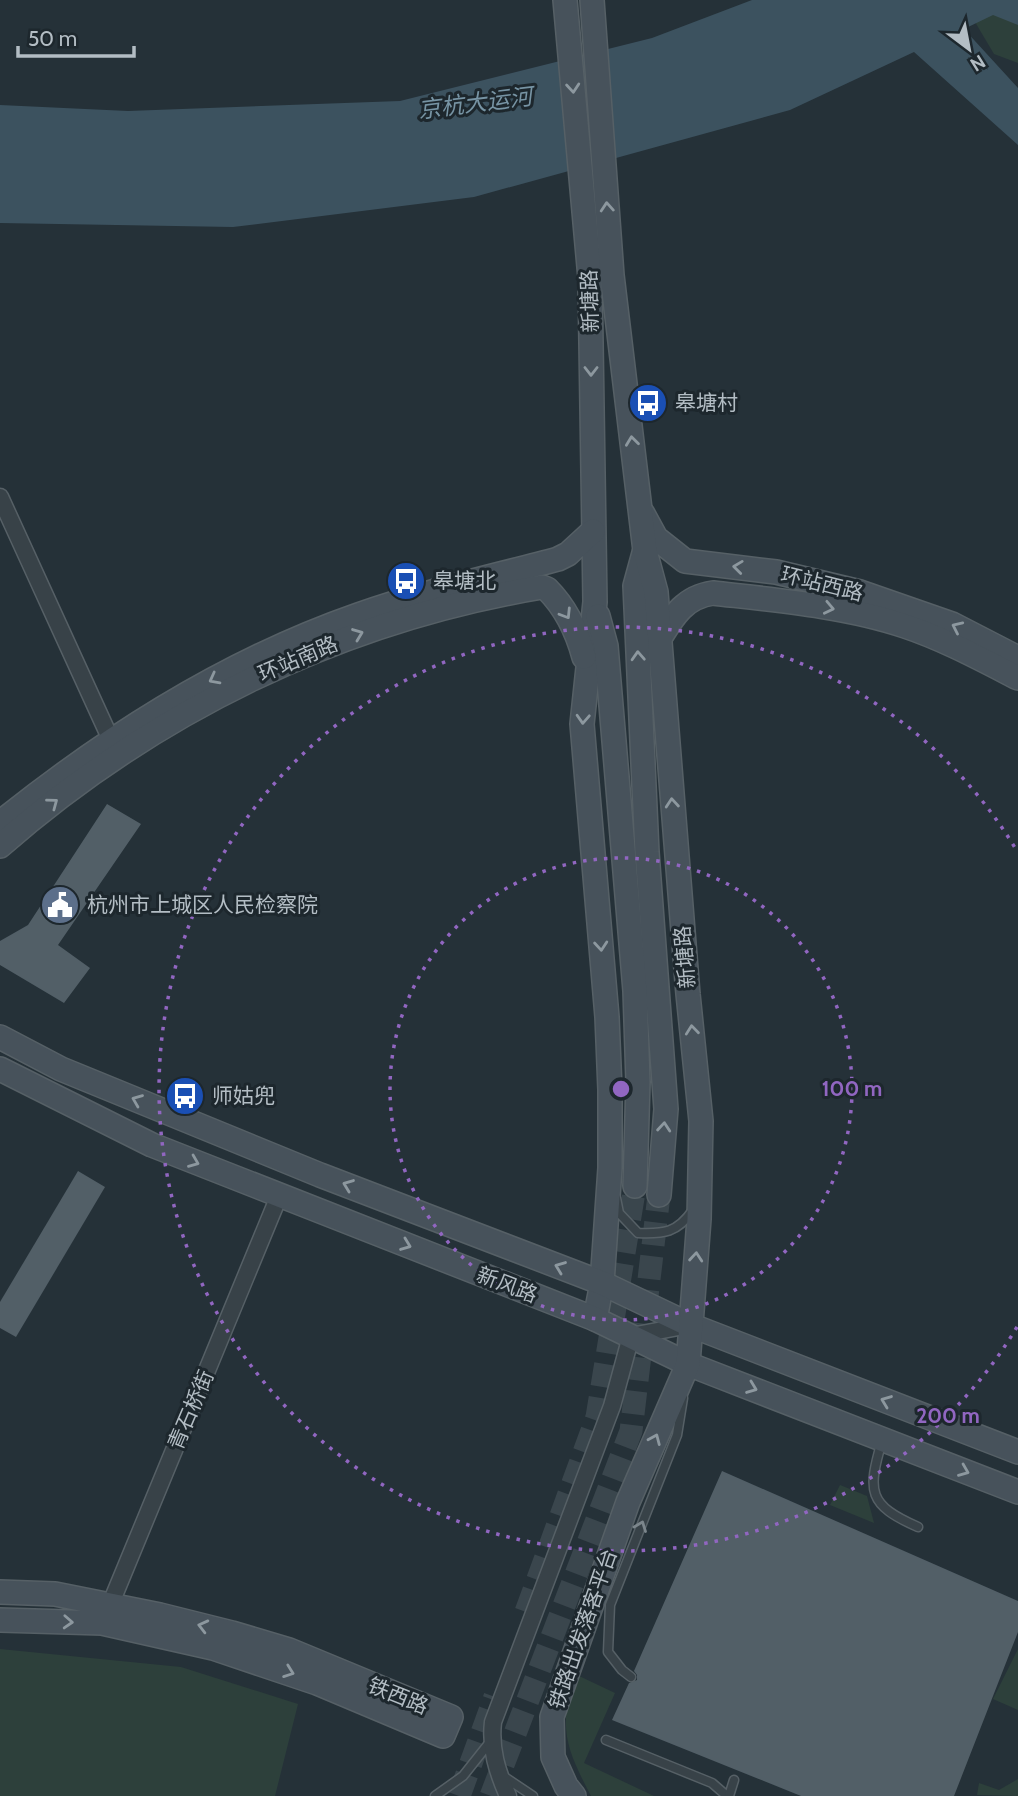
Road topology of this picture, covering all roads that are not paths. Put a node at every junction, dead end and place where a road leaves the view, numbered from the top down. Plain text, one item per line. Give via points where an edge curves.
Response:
1 (592, 0) edge
2 (566, 10) edge
3 (601, 277) junction
4 (0, 497) edge
5 (640, 509) junction
6 (593, 531) junction
7 (645, 551) junction
8 (595, 602) junction
9 (660, 638) junction
10 (1018, 658) edge
11 (588, 670) junction
12 (1018, 678) edge
13 (111, 740) junction
14 (0, 823) edge
15 (0, 846) edge
16 (0, 1037) edge
17 (0, 1069) edge
18 (610, 1168) junction
19 (635, 1186) tunnel mouth
20 (659, 1195) tunnel mouth
21 (279, 1196) junction
22 (699, 1201) junction
23 (602, 1283) junction
24 (595, 1319) junction
25 (690, 1325) junction
26 (631, 1336) junction
27 (688, 1364) junction
28 (883, 1438) junction
29 (1018, 1452) edge
30 (1018, 1492) edge
31 (918, 1527) dead end
32 (0, 1592) edge
33 (106, 1614) junction
34 (0, 1620) edge
35 (631, 1677) dead end
36 (607, 1740) dead end
37 (490, 1742) junction
38 (497, 1772) junction
39 (734, 1780) dead end
40 (435, 1796) edge
41 (508, 1796) edge
42 (533, 1796) edge
43 (574, 1796) edge
44 (728, 1796) edge

3 -> 1 main road, 新塘路
2 -> 3 main road, 新塘路
5 -> 3 main road, 新塘路
3 -> 6 main road, 新塘路
4 - 13 street
5 - 7 main road, 新塘路
10 -> 5 main road, 环站西路 via 952,624 860,592 776,572 685,561 656,538
6 - 8 main road, 新塘路
6 -> 13 main road, 环站南路 via 558,559 436,589 288,642 193,690
7 - 9 main road, 新塘路 via 656,592
20 -> 7 main road, 新塘路 via 666,1109 647,852 635,586
8 - 11 main road, 新塘路
8 - 19 main road, 新塘路 via 606,646 635,990
9 -> 12 main road, 环站西路 via 688,601 713,593 820,606 904,625
22 -> 9 main road, 新塘路 via 701,1121
15 -> 11 main road, 环站南路 via 90,775 175,720 261,674 415,615 541,587 563,607 578,635
11 -> 18 main road, 新塘路 via 582,724 607,1017
13 - 14 main road, 环站南路
23 -> 16 main road, 新风路 via 87,1080
17 -> 21 main road, 新风路 via 152,1145
18 - 22 lane via 619,1213 638,1233 664,1234 686,1219
18 - 23 main road, 新塘路
21 -> 24 main road, 新风路
21 - 33 street, 青石桥街
25 -> 22 main road, 新塘路
23 - 24 main road, 新塘路
23 - 25 main road, 新风路
24 - 26 main road, 新风路
25 - 26 street
25 - 27 main road, 新塘路
29 -> 25 main road, 新风路
26 - 27 main road, 新风路
26 - 37 street via 612,1406 493,1721
27 -> 28 main road, 新风路
35 -> 27 lane via 608,1652 610,1605 677,1435
43 -> 27 main road, 铁路出发落客平台 via 553,1757 552,1717 628,1502
28 -> 30 main road, 新风路
28 - 31 lane via 873,1474 875,1494 895,1517
32 - 33 main road, 铁西路 via 55,1594
33 -> 33 main road, 铁西路 via 317,1683 443,1736 451,1717 289,1650 232,1633
34 -> 33 main road, 铁西路
36 - 44 lane via 712,1783
37 - 38 street
37 - 40 lane via 463,1776
38 - 41 street
38 - 42 lane
39 - 44 lane

